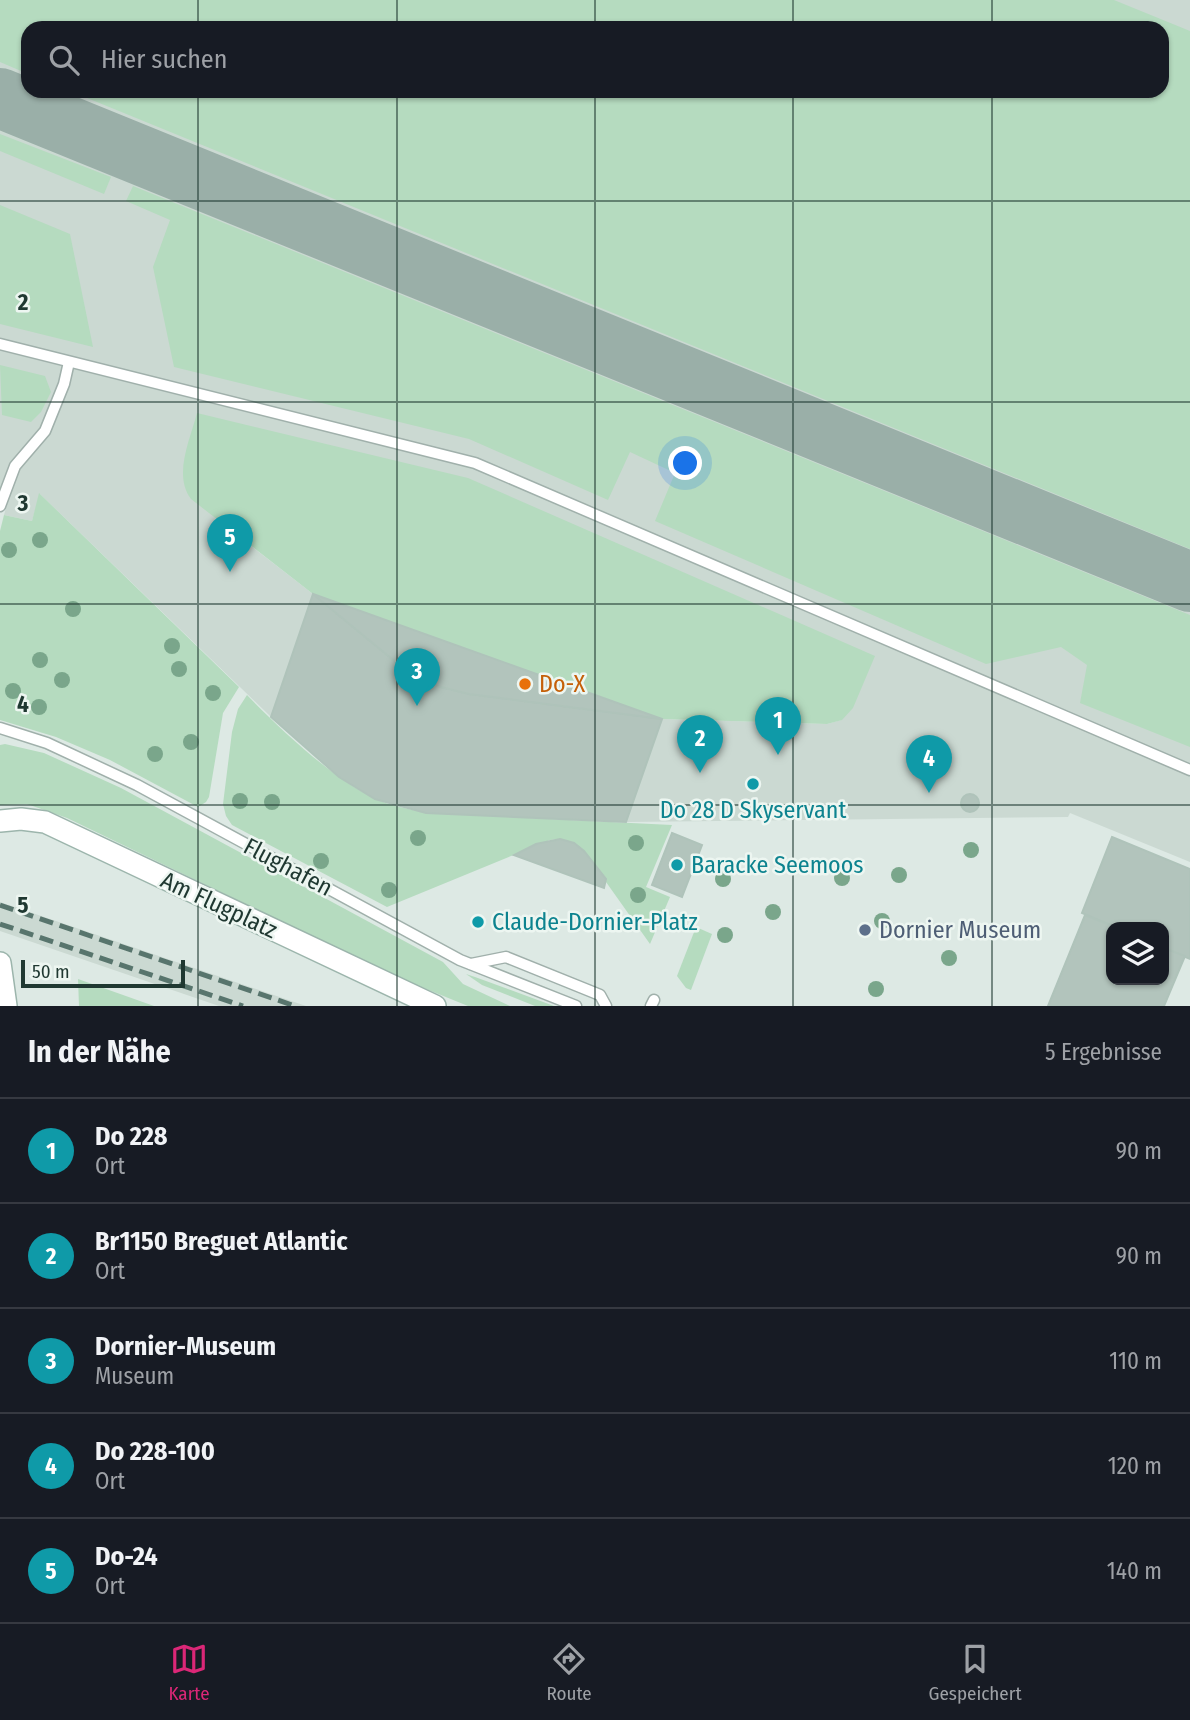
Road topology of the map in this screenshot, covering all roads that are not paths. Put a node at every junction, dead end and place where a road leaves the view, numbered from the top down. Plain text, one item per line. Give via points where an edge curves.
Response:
1 (0, 344) edge
2 (69, 362) junction
3 (0, 506) edge
4 (0, 728) edge
5 (1190, 770) edge
6 (0, 821) edge
7 (0, 964) edge
8 (471, 964) junction
9 (6, 1006) edge
10 (435, 1006) edge
11 (576, 1006) edge
12 (606, 1006) edge

1 - 2 lane
2 - 3 lane via 45,431 15,466
2 - 5 lane via 475,463
4 - 8 lane, Flughafen via 47,743 136,785
6 - 10 street, Am Flugplatz via 45,822
7 - 9 street
8 - 11 lane, Flughafen
8 - 12 lane via 506,957 600,995

